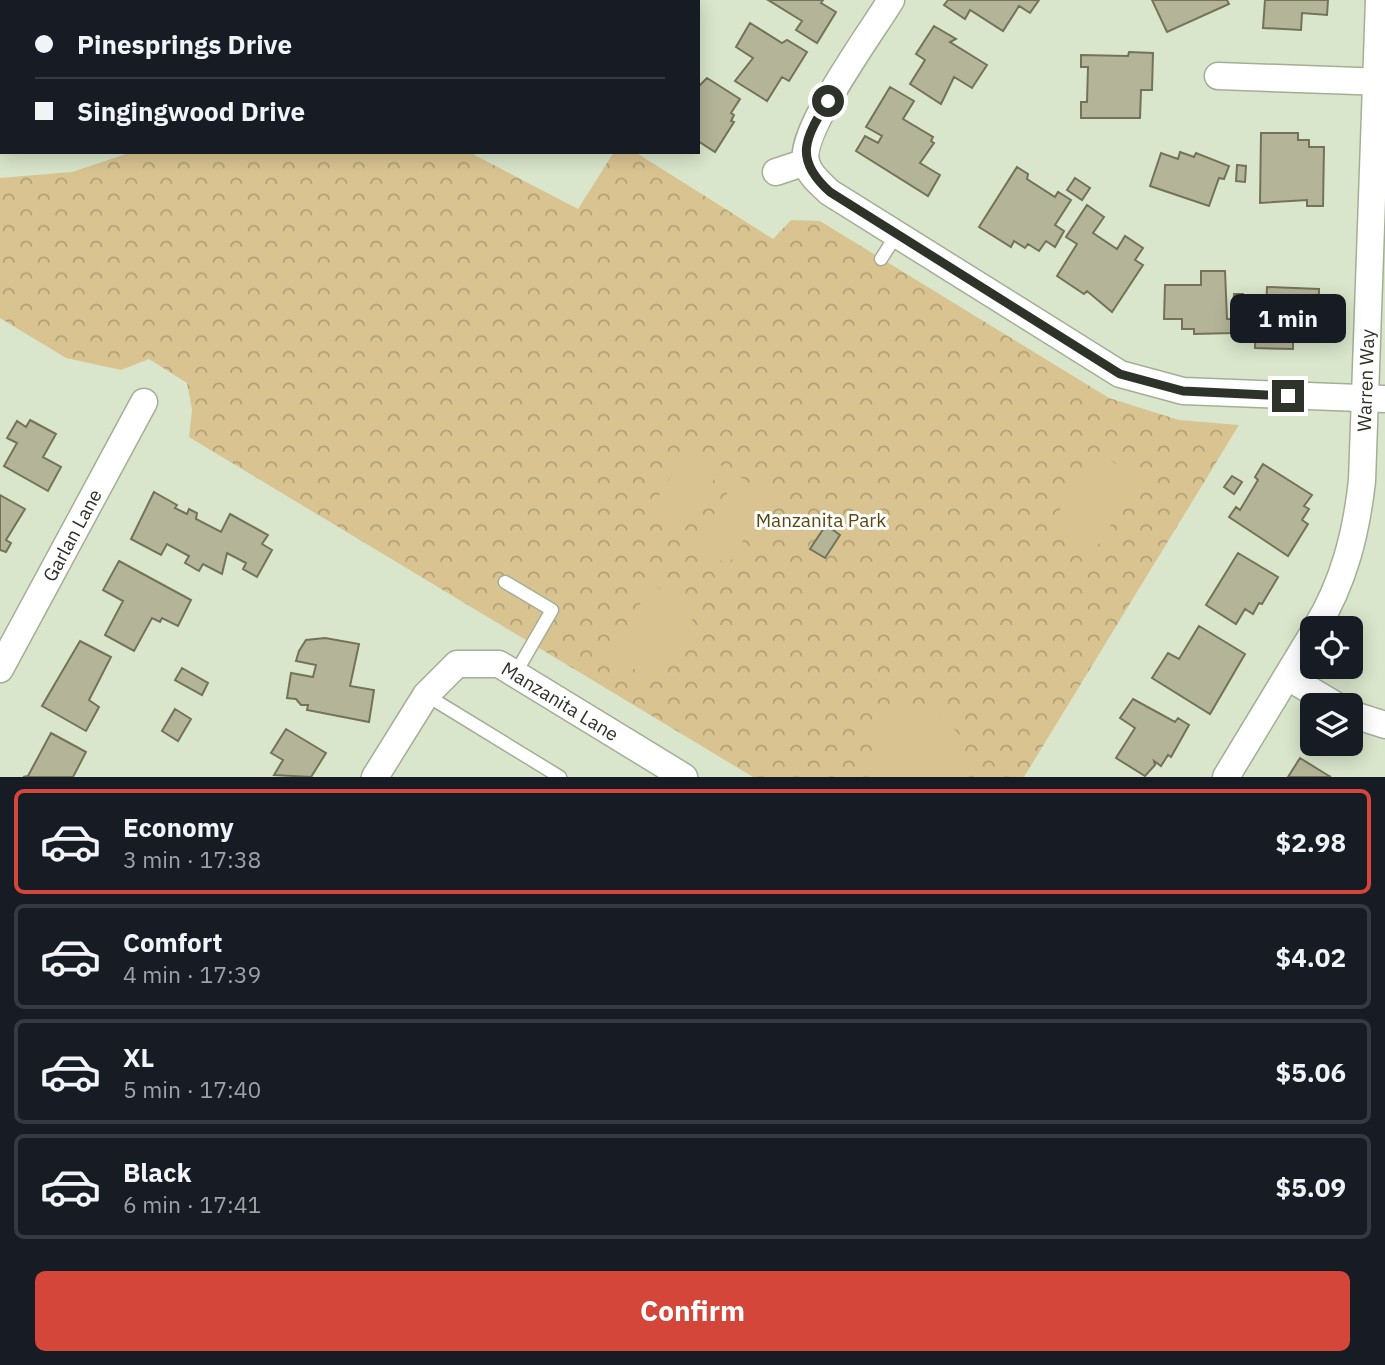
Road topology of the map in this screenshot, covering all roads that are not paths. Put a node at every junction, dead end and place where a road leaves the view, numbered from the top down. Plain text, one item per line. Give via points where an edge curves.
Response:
1 (891, 0) edge
2 (1379, 0) edge
3 (1218, 76) dead end
4 (1380, 82) edge
5 (806, 162) junction
6 (776, 172) dead end
7 (897, 234) junction
8 (881, 259) dead end
9 (1375, 399) edge
10 (144, 402) dead end
11 (505, 582) dead end
12 (1323, 616) edge
13 (1300, 655) edge
14 (0, 669) edge
15 (516, 674) junction
16 (1287, 677) junction
17 (1314, 693) edge
18 (426, 695) junction
19 (1363, 718) edge
20 (1385, 724) edge
21 (375, 777) edge
22 (560, 777) edge
23 (684, 777) edge
24 (1226, 777) edge

1 - 5 street via 816,121
2 - 4 street, Warren Way
3 - 4 street
4 - 9 street, Warren Way
5 - 6 street
5 - 7 street via 830,192
7 - 8 lane
7 - 9 street via 1129,377 1183,391
9 - 12 street, Warren Way via 1357,525 1345,568
10 - 14 street, Garlan Lane
11 - 15 lane via 552,610
13 - 16 street
15 - 18 street, Manzanita Lane via 499,664 457,664
15 - 23 street, Manzanita Lane
16 - 17 street
16 - 24 street
18 - 21 street, Manzanita Lane
18 - 22 lane
19 - 20 street

